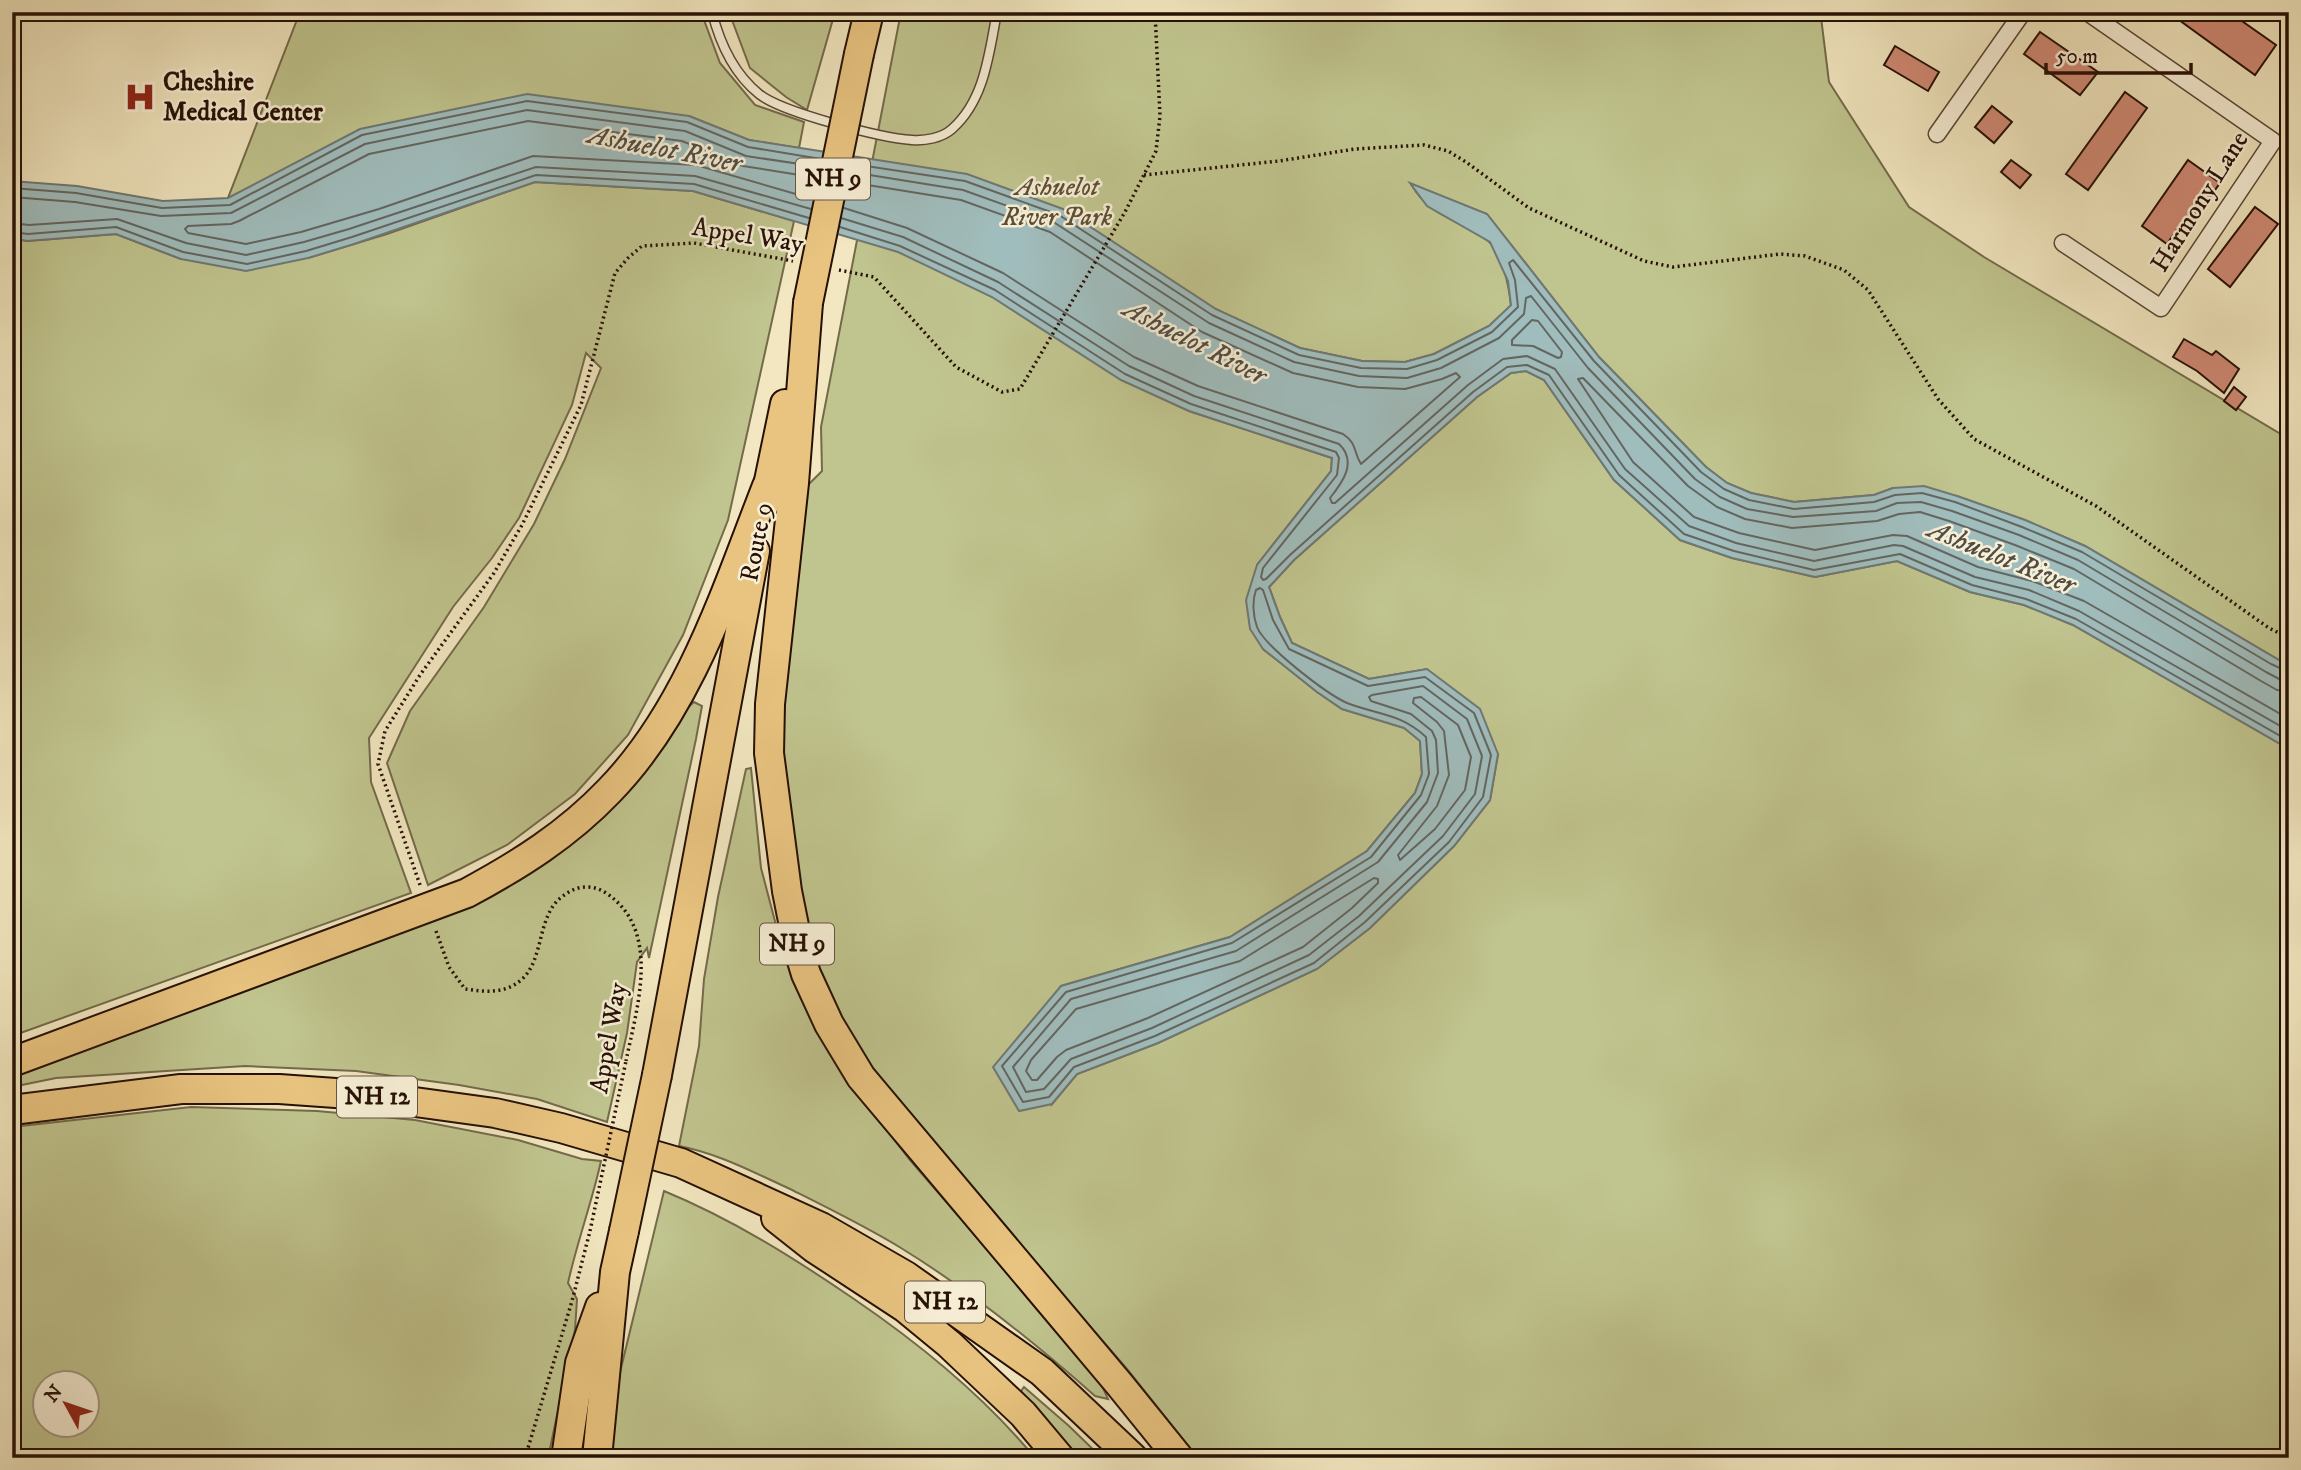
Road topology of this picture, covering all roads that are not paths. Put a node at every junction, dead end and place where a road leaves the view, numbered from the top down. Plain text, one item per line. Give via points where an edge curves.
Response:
1 (712, 12) edge
2 (869, 12) edge
3 (998, 12) edge
4 (2023, 12) edge
5 (2087, 12) edge
6 (1937, 134) dead end
7 (2063, 243) dead end
8 (808, 303) junction
9 (767, 486) junction
10 (12, 1062) edge
11 (12, 1110) edge
12 (732, 1185) junction
13 (615, 1272) junction
14 (566, 1458) edge
15 (597, 1458) edge
16 (1060, 1458) edge
17 (1133, 1458) edge
18 (1179, 1458) edge

1 - 3 lane via 726,54 760,95 810,116 912,141 937,138 967,113 979,92
2 - 8 highway, Route 9 / NH 9, bridge
4 - 6 street
5 - 7 street, Harmony Lane via 2273,141 2161,308
8 - 9 highway, Route 9 / NH 9
8 - 18 highway, NH 9 via 769,704 769,753 787,891 806,974 861,1077
9 - 10 highway via 705,639 676,697 647,745 610,791 567,830 517,866 467,893
9 - 13 highway, Route 9 / NH 9, bridge via 657,1075
11 - 12 highway, NH 12 via 181,1089 364,1095 495,1113 561,1128 681,1163
12 - 16 highway via 949,1344 1023,1413
12 - 17 highway, NH 12 via 821,1227 961,1313 1042,1372
13 - 14 highway, NH 9 via 580,1363
13 - 15 highway

